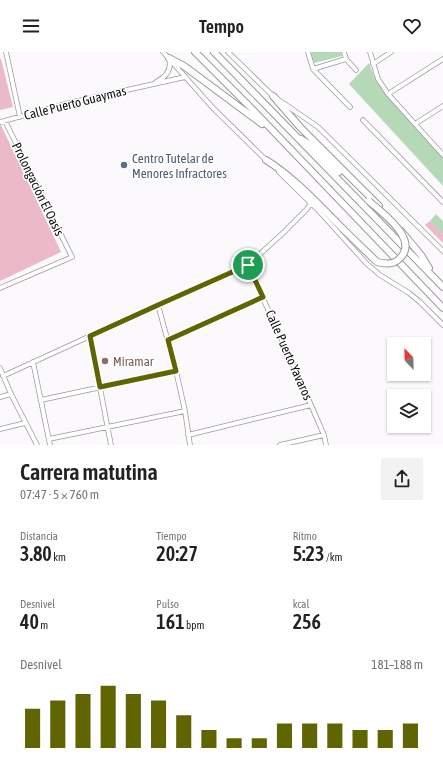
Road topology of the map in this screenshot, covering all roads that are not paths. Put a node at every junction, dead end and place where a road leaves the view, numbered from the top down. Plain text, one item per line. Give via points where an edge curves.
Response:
1 (6, 52) edge
2 (163, 52) edge
3 (195, 52) edge
4 (214, 52) edge
5 (228, 52) edge
6 (308, 52) edge
7 (344, 52) edge
8 (370, 52) edge
9 (391, 52) edge
10 (169, 58) junction
11 (346, 59) junction
12 (443, 59) edge
13 (372, 64) junction
14 (321, 66) junction
15 (312, 69) junction
16 (356, 70) dead end
17 (320, 76) junction
18 (185, 77) junction
19 (151, 84) junction
20 (388, 94) junction
21 (273, 96) junction
22 (443, 106) edge
23 (350, 107) dead end
24 (20, 117) junction
25 (363, 120) dead end
26 (2, 121) edge
27 (415, 124) junction
28 (300, 126) junction
29 (293, 134) junction
30 (277, 136) junction
31 (312, 146) junction
32 (442, 153) edge
33 (266, 160) junction
34 (443, 202) edge
35 (311, 203) junction
36 (443, 251) edge
37 (248, 265) junction
38 (433, 277) junction
39 (443, 287) edge
40 (0, 288) edge
41 (263, 297) junction
42 (158, 305) junction
43 (443, 308) edge
44 (443, 325) edge
45 (90, 336) junction
46 (168, 340) junction
47 (33, 362) junction
48 (0, 368) edge
49 (176, 371) junction
50 (3, 376) junction
51 (100, 387) junction
52 (11, 394) junction
53 (0, 397) edge
54 (41, 400) junction
55 (311, 405) junction
56 (185, 410) junction
57 (25, 422) junction
58 (108, 427) junction
59 (0, 429) edge
60 (188, 435) junction
61 (324, 435) junction
62 (49, 439) junction
63 (37, 445) edge
64 (50, 445) edge
65 (111, 445) edge
66 (190, 445) edge
67 (280, 445) edge
68 (326, 445) edge

1 - 24 street
2 - 10 street
3 - 30 highway
4 - 29 highway
5 - 21 street
6 - 15 street
7 - 11 street
8 - 13 street
9 - 13 street
10 - 18 street
10 - 19 street, Calle Puerto Guaymas via 167,74
10 - 30 highway via 184,66
11 - 14 street
11 - 16 street
12 - 20 street
13 - 20 street
14 - 15 street
14 - 17 street
15 - 17 street
17 - 23 street
18 - 19 street, Calle Puerto Guaymas
18 - 33 street
19 - 24 street, Calle Puerto Guaymas
20 - 27 street
21 - 28 highway
21 - 36 street via 318,127
22 - 27 street
24 - 26 street, Calle Puerto Guaymas
25 - 34 street
26 - 40 street, Prolongación El Oasis via 72,257
27 - 32 street
28 - 31 highway
28 - 38 highway via 395,223 421,255
29 - 31 highway
29 - 38 highway
30 - 43 highway
31 - 33 highway, bridge via 398,229 405,245 404,252 396,261 383,264 377,262 307,193 277,166
33 - 35 street
35 - 37 street via 283,234
35 - 44 street via 367,264 409,293
37 - 41 street, Calle Puerto Yavaros
37 - 42 street
38 - 39 highway
41 - 46 street
41 - 55 street, Calle Puerto Yavaros
42 - 45 street
42 - 46 street
45 - 47 street
45 - 51 street
46 - 49 street
47 - 50 street
47 - 54 street
48 - 50 street
49 - 51 street
49 - 56 street
50 - 52 street
51 - 54 street
51 - 58 street
52 - 53 street
52 - 57 street
54 - 62 street
55 - 60 street
55 - 61 street, Calle Puerto Yavaros
56 - 58 street
56 - 60 street
57 - 59 street
57 - 63 street
58 - 62 street
58 - 65 street
60 - 66 street
61 - 67 street
61 - 68 street, Calle Puerto Yavaros
62 - 64 street

